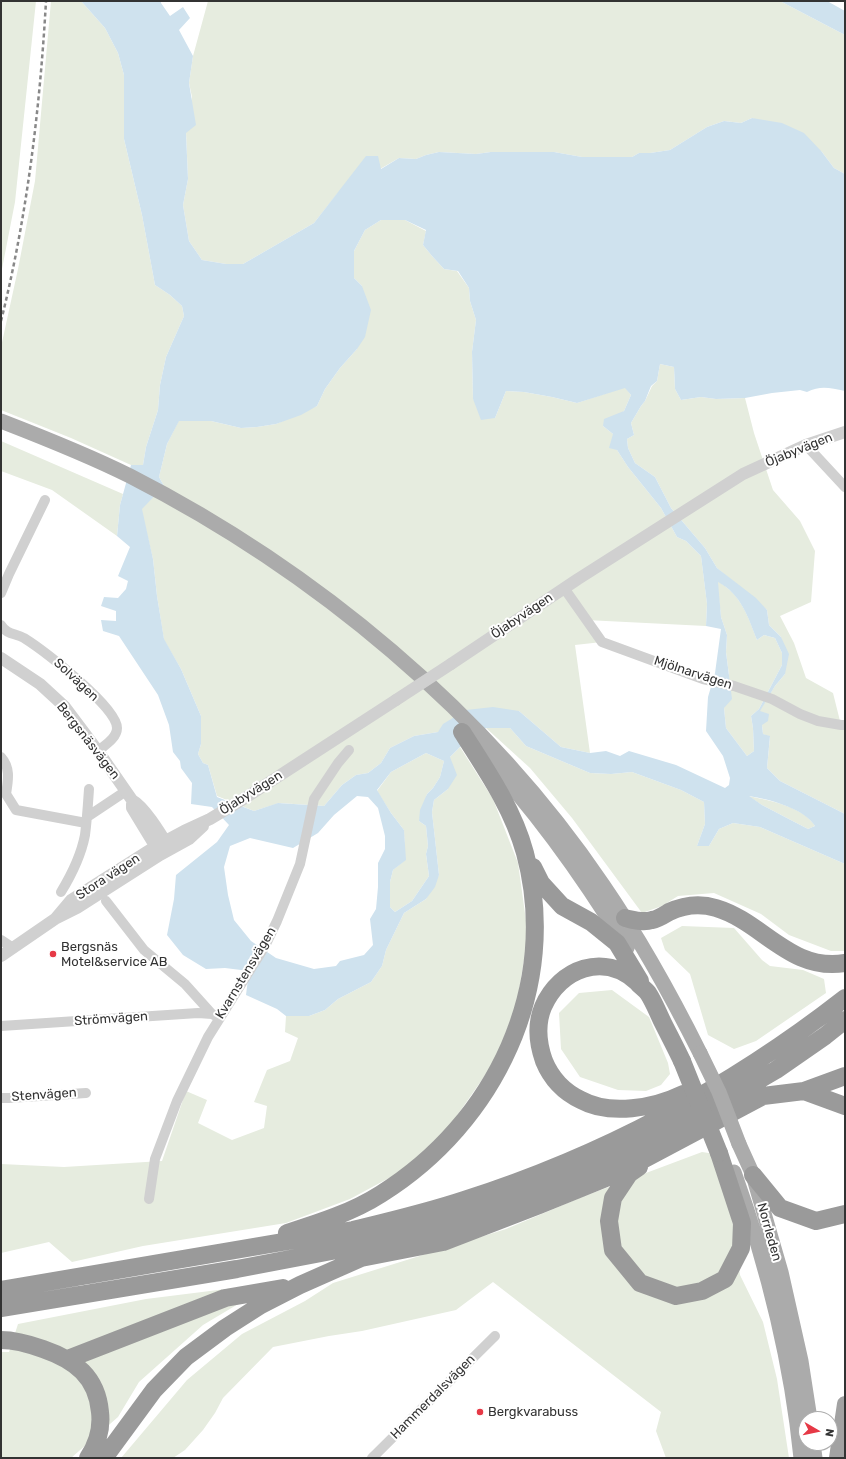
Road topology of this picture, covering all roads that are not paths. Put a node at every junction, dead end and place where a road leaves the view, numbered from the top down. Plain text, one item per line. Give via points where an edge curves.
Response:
1 (1, 421) edge
2 (1, 429) edge
3 (845, 432) edge
4 (806, 445) junction
5 (127, 479) junction
6 (845, 487) edge
7 (45, 500) dead end
8 (564, 588) junction
9 (1, 593) edge
10 (1, 625) edge
11 (1, 658) edge
12 (451, 712) junction
13 (845, 725) edge
14 (462, 732) joint
15 (478, 745) junction
16 (349, 750) dead end
17 (98, 751) junction
18 (1, 758) edge
19 (89, 789) dead end
20 (129, 796) junction
21 (86, 820) junction
22 (163, 848) junction
23 (525, 852) junction
24 (61, 892) dead end
25 (106, 901) dead end
26 (625, 918) junction
27 (1, 940) edge
28 (13, 948) junction
29 (1, 956) edge
30 (845, 963) edge
31 (845, 998) edge
32 (655, 1002) junction
33 (216, 1016) junction
34 (845, 1020) edge
35 (1, 1026) edge
36 (690, 1057) junction
37 (845, 1076) edge
38 (726, 1081) junction
39 (804, 1091) junction
40 (86, 1093) dead end
41 (1, 1098) edge
42 (845, 1106) edge
43 (727, 1152) junction
44 (656, 1153) junction
45 (753, 1175) junction
46 (743, 1197) joint
47 (149, 1200) dead end
48 (845, 1214) edge
49 (217, 1254) junction
50 (300, 1285) junction
51 (1, 1290) edge
52 (1, 1308) edge
53 (494, 1336) dead end
54 (1, 1340) edge
55 (68, 1360) junction
56 (845, 1404) edge
57 (809, 1411) edge
58 (88, 1458) edge
59 (104, 1458) edge
60 (372, 1458) edge
61 (801, 1458) edge
62 (837, 1458) edge

1 - 5 main road via 62,444
2 - 5 main road
3 - 4 street, Öjabyvägen
4 - 6 street
4 - 8 street, Öjabyvägen via 743,474
5 - 12 main road via 203,516 280,566 342,611 401,659
7 - 9 street
8 - 13 street, Mjölnarvägen via 602,642 703,679 772,699 818,721
8 - 22 street, Öjabyvägen, bridge via 245,798
10 - 17 street, Solvägen via 4,631 22,637 49,655 74,676 116,721 115,736
11 - 17 street, Bergsnäsvägen via 40,684 65,707
12 - 14 main road
12 - 15 main road
14 - 15 highway
15 - 23 highway via 510,811
15 - 26 main road, Norrleden via 502,757 547,810
15 - 32 main road via 534,812 614,926 646,980
16 - 33 street, Kvarnstensvägen via 314,799 298,871 265,946 249,973
17 - 20 street, Bergsnäsvägen
18 - 21 street via 9,774 6,794 16,810
19 - 21 street
20 - 21 street
20 - 22 street, Bergsnäsvägen via 138,803
21 - 24 street via 85,836 78,859
22 - 28 street, Stora vägen
23 - 32 highway via 541,883 562,906 591,922 617,943
23 - 49 highway via 535,914 530,979 510,1045 497,1073 471,1112 438,1150 380,1195 319,1222
25 - 33 street via 144,950 185,984
26 - 30 highway via 653,920 681,907 708,906 738,917 802,958 827,964
26 - 36 main road, Norrleden via 664,982
27 - 28 street
28 - 29 street, Stora vägen
31 - 38 highway via 809,1026
32 - 36 highway
32 - 38 highway via 634,980 622,972 597,966 573,973 556,987 543,1007 538,1032 547,1068 574,1097 587,1104 611,1109 639,1108 672,1100 693,1090
33 - 35 street, Strömvägen via 198,1013
33 - 47 street, Kvarnstensvägen via 177,1101 155,1159
34 - 52 highway via 776,1070 670,1132 592,1170 496,1207 394,1238 306,1257
36 - 43 highway, bridge
36 - 43 main road, Norrleden
37 - 39 highway
38 - 49 highway via 659,1118 587,1153 465,1200 353,1230
39 - 42 highway
39 - 44 highway via 763,1096
40 - 41 street, Stenvägen
43 - 44 highway via 742,1224 741,1248 725,1279 702,1291 676,1296 640,1282 614,1250 609,1221 613,1198 629,1174
43 - 45 main road, Norrleden
43 - 46 highway
44 - 50 highway via 616,1174 443,1242 361,1258
45 - 48 highway via 780,1208 816,1221
45 - 57 main road, Norrleden via 792,1317
46 - 61 main road, Norrleden via 767,1273 785,1346
49 - 51 highway
50 - 55 highway via 225,1298
50 - 59 highway via 261,1305 186,1357 154,1390
53 - 60 street, Hammerdalsvägen
54 - 55 highway via 28,1344
55 - 58 highway via 92,1383 99,1399 101,1424 98,1441
56 - 62 highway

